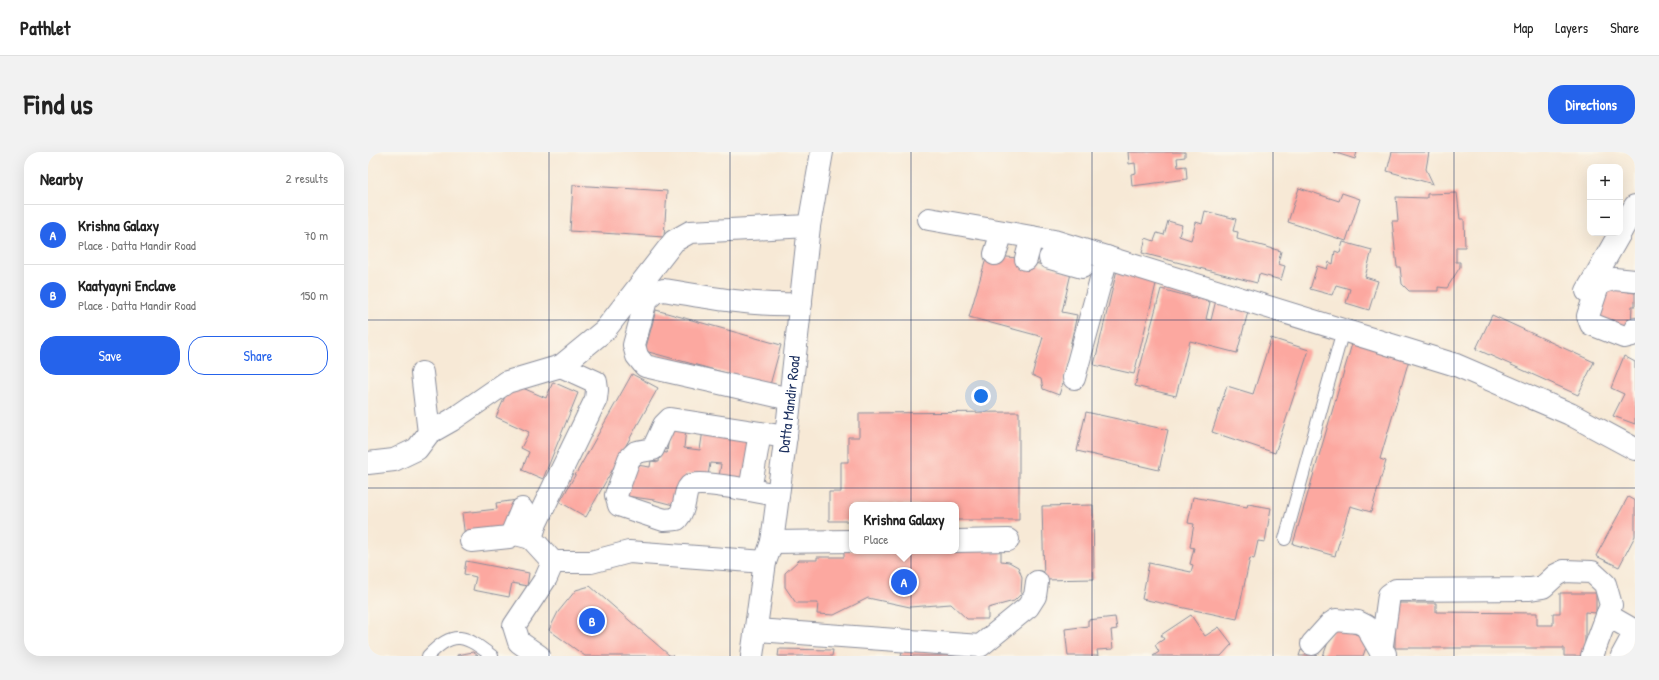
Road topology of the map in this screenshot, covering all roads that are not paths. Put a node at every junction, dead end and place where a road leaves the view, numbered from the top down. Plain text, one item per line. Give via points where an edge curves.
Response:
1 (822, 152) edge
2 (1635, 206) edge
3 (930, 220) dead end
4 (810, 226) junction
5 (1623, 228) edge
6 (1002, 232) junction
7 (1618, 236) edge
8 (1032, 237) junction
9 (995, 254) dead end
10 (1026, 259) dead end
11 (1089, 262) junction
12 (1635, 281) edge
13 (801, 304) junction
14 (1575, 314) dead end
15 (1635, 329) edge
16 (1343, 330) junction
17 (561, 366) junction
18 (422, 372) dead end
19 (1074, 378) dead end
20 (790, 399) junction
21 (429, 433) junction
22 (760, 433) junction
23 (786, 437) junction
24 (1635, 449) edge
25 (368, 463) edge
26 (750, 490) junction
27 (778, 495) junction
28 (522, 509) dead end
29 (521, 536) junction
30 (1284, 539) dead end
31 (1008, 540) dead end
32 (471, 541) dead end
33 (849, 541) edge
34 (959, 541) edge
35 (772, 542) junction
36 (765, 562) junction
37 (550, 577) junction
38 (1037, 582) dead end
39 (1607, 615) junction
40 (756, 630) junction
41 (1635, 631) edge
42 (1312, 644) dead end
43 (970, 651) edge
44 (1384, 654) edge
45 (428, 656) edge
46 (492, 656) edge
47 (539, 656) edge
48 (752, 656) edge
49 (1592, 656) edge
50 (1622, 656) edge

1 - 4 street, Datta Mandir Road
2 - 5 street
3 - 6 street
4 - 13 street, Datta Mandir Road
4 - 17 street via 690,232 674,241 605,330
6 - 8 street
6 - 9 street
7 - 14 street
8 - 10 street
8 - 11 street via 1051,254
11 - 16 street
11 - 19 street
12 - 15 street via 1614,279 1599,283 1588,316 1591,324 1624,338 1632,335
13 - 20 street, Datta Mandir Road
13 - 20 street via 730,302 664,290 655,292 646,300 634,345 637,356 645,366
16 - 24 street via 1456,365 1570,414
16 - 30 lane
17 - 21 street via 507,382
17 - 29 street via 596,382 596,399 536,523
18 - 21 street
20 - 23 street, Datta Mandir Road
21 - 25 street via 417,448 394,460
22 - 23 street
22 - 26 street
22 - 26 street via 670,419 664,425 653,449 636,452 628,459 616,495 619,505 664,520 677,519 683,513 687,490 691,485 714,484
23 - 27 street, Datta Mandir Road
26 - 27 street
27 - 35 street, Datta Mandir Road
28 - 29 street
29 - 32 street
29 - 37 street
31 - 34 street
33 - 35 street
35 - 36 street, Datta Mandir Road
36 - 37 street via 629,552
36 - 40 street, Datta Mandir Road
37 - 47 street via 514,626 519,642
38 - 43 street via 1035,596 1028,607 980,646
39 - 41 street
39 - 44 street via 1611,605 1608,591 1605,584 1592,572 1564,571 1543,587 1530,589 1396,590 1389,595
39 - 49 street
40 - 43 street
40 - 48 street, Datta Mandir Road
41 - 50 street
42 - 44 street via 1336,620 1358,622 1366,626
45 - 46 lane via 439,644 449,639 463,638

